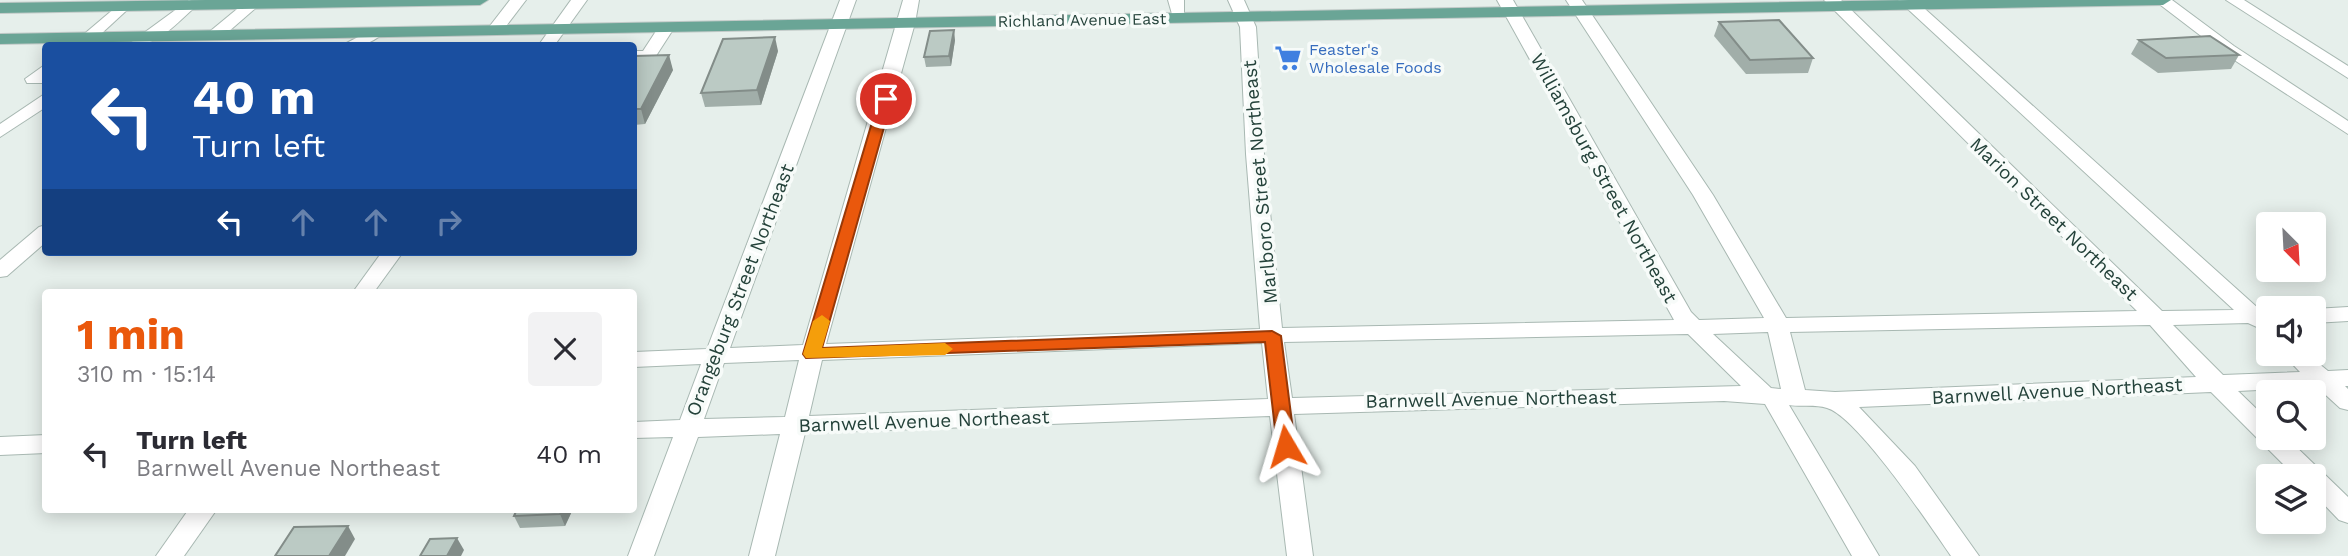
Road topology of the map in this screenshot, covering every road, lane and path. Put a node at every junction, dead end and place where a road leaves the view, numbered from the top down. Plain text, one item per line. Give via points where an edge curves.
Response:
1 (480, 0) edge
2 (518, 0) edge
3 (579, 0) edge
4 (848, 0) edge
5 (911, 0) edge
6 (1176, 0) edge
7 (2163, 0) edge
8 (2234, 0) edge
9 (255, 2) edge
10 (1908, 2) edge
11 (1836, 3) edge
12 (129, 4) edge
13 (189, 5) junction
14 (1578, 5) edge
15 (1508, 6) edge
16 (0, 8) edge
17 (1240, 8) edge
18 (1179, 18) junction
19 (908, 23) junction
20 (840, 24) junction
21 (666, 28) junction
22 (558, 30) junction
23 (494, 31) junction
24 (375, 33) junction
25 (214, 36) junction
26 (151, 37) junction
27 (0, 39) edge
28 (334, 40) edge
29 (83, 41) edge
30 (142, 42) edge
31 (357, 42) edge
32 (549, 42) edge
33 (641, 56) edge
34 (673, 56) dead end
35 (42, 72) edge
36 (2348, 73) edge
37 (42, 78) edge
38 (42, 101) edge
39 (2348, 129) edge
40 (0, 132) edge
41 (42, 234) edge
42 (390, 256) edge
43 (0, 271) edge
44 (365, 289) edge
45 (2348, 314) edge
46 (2256, 315) edge
47 (2326, 315) edge
48 (2157, 318) junction
49 (2256, 321) edge
50 (1776, 325) junction
51 (1692, 326) junction
52 (1272, 336) junction
53 (812, 354) junction
54 (714, 357) junction
55 (637, 359) edge
56 (2307, 366) edge
57 (2348, 378) edge
58 (2322, 379) junction
59 (2217, 383) junction
60 (1781, 396) junction
61 (1835, 400) junction
62 (2348, 402) edge
63 (1281, 406) junction
64 (2256, 422) edge
65 (796, 425) junction
66 (688, 429) junction
67 (637, 430) edge
68 (42, 444) edge
69 (0, 446) edge
70 (2284, 450) edge
71 (2299, 464) edge
72 (2326, 491) edge
73 (201, 513) edge
74 (2348, 513) edge
75 (169, 556) edge
76 (641, 556) edge
77 (762, 556) edge
78 (1300, 556) edge
79 (1866, 556) edge
80 (1966, 556) edge

1 - 9 main road
2 - 23 street
3 - 22 street
4 - 20 street, Orangeburg Street Northeast
5 - 19 street
6 - 18 street
7 - 10 main road, Richland Avenue East
7 - 39 street
8 - 36 street
9 - 13 main road
9 - 25 street
10 - 11 main road, Richland Avenue East
10 - 46 street
11 - 14 main road, Richland Avenue East
11 - 48 street, Marion Street Northeast
12 - 13 main road
12 - 16 main road
12 - 29 street
13 - 26 street
14 - 15 main road, Richland Avenue East
14 - 50 street via 1744,261 1774,313
15 - 17 main road, Richland Avenue East
15 - 51 street, Williamsburg Street Northeast via 1670,298
17 - 18 main road, Richland Avenue East
17 - 52 street, Marlboro Street Northeast
18 - 19 main road, Richland Avenue East
19 - 20 main road, Richland Avenue East
19 - 53 street
20 - 21 main road, Richland Avenue East
20 - 54 street, Orangeburg Street Northeast
21 - 22 main road, Richland Avenue East
21 - 33 street
22 - 23 main road, Richland Avenue East
22 - 32 street
23 - 24 main road, Richland Avenue East
24 - 28 main road, Richland Avenue East
24 - 31 street
25 - 26 main road, Richland Avenue East
25 - 28 main road, Richland Avenue East
26 - 29 main road, Richland Avenue East
26 - 30 street
27 - 29 main road, Richland Avenue East
33 - 34 street
35 - 37 street via 33,79
38 - 40 street
41 - 43 street
42 - 44 street
45 - 47 street
48 - 49 street
48 - 50 street
48 - 59 street, Marion Street Northeast
50 - 51 street
50 - 60 street
51 - 52 street
51 - 60 street, Williamsburg Street Northeast
52 - 53 street
52 - 63 street, Marlboro Street Northeast
53 - 54 street
53 - 65 street
54 - 55 street
54 - 66 street, Orangeburg Street Northeast
56 - 58 street
57 - 58 street, Barnwell Avenue Northeast
58 - 59 street, Barnwell Avenue Northeast
58 - 62 street
59 - 61 street, Barnwell Avenue Northeast
59 - 64 street, Marion Street Northeast
60 - 61 street, Barnwell Avenue Northeast
60 - 63 street, Barnwell Avenue Northeast via 1724,393
60 - 79 street via 1801,446
61 - 80 street via 1868,425 1901,462
63 - 65 street, Barnwell Avenue Northeast
63 - 78 street, Marlboro Street Northeast
65 - 66 street, Barnwell Avenue Northeast
65 - 77 street
66 - 67 street, Barnwell Avenue Northeast
66 - 76 street, Orangeburg Street Northeast
68 - 69 street
70 - 71 street, Marion Street Northeast
72 - 74 street, Marion Street Northeast
73 - 75 street

